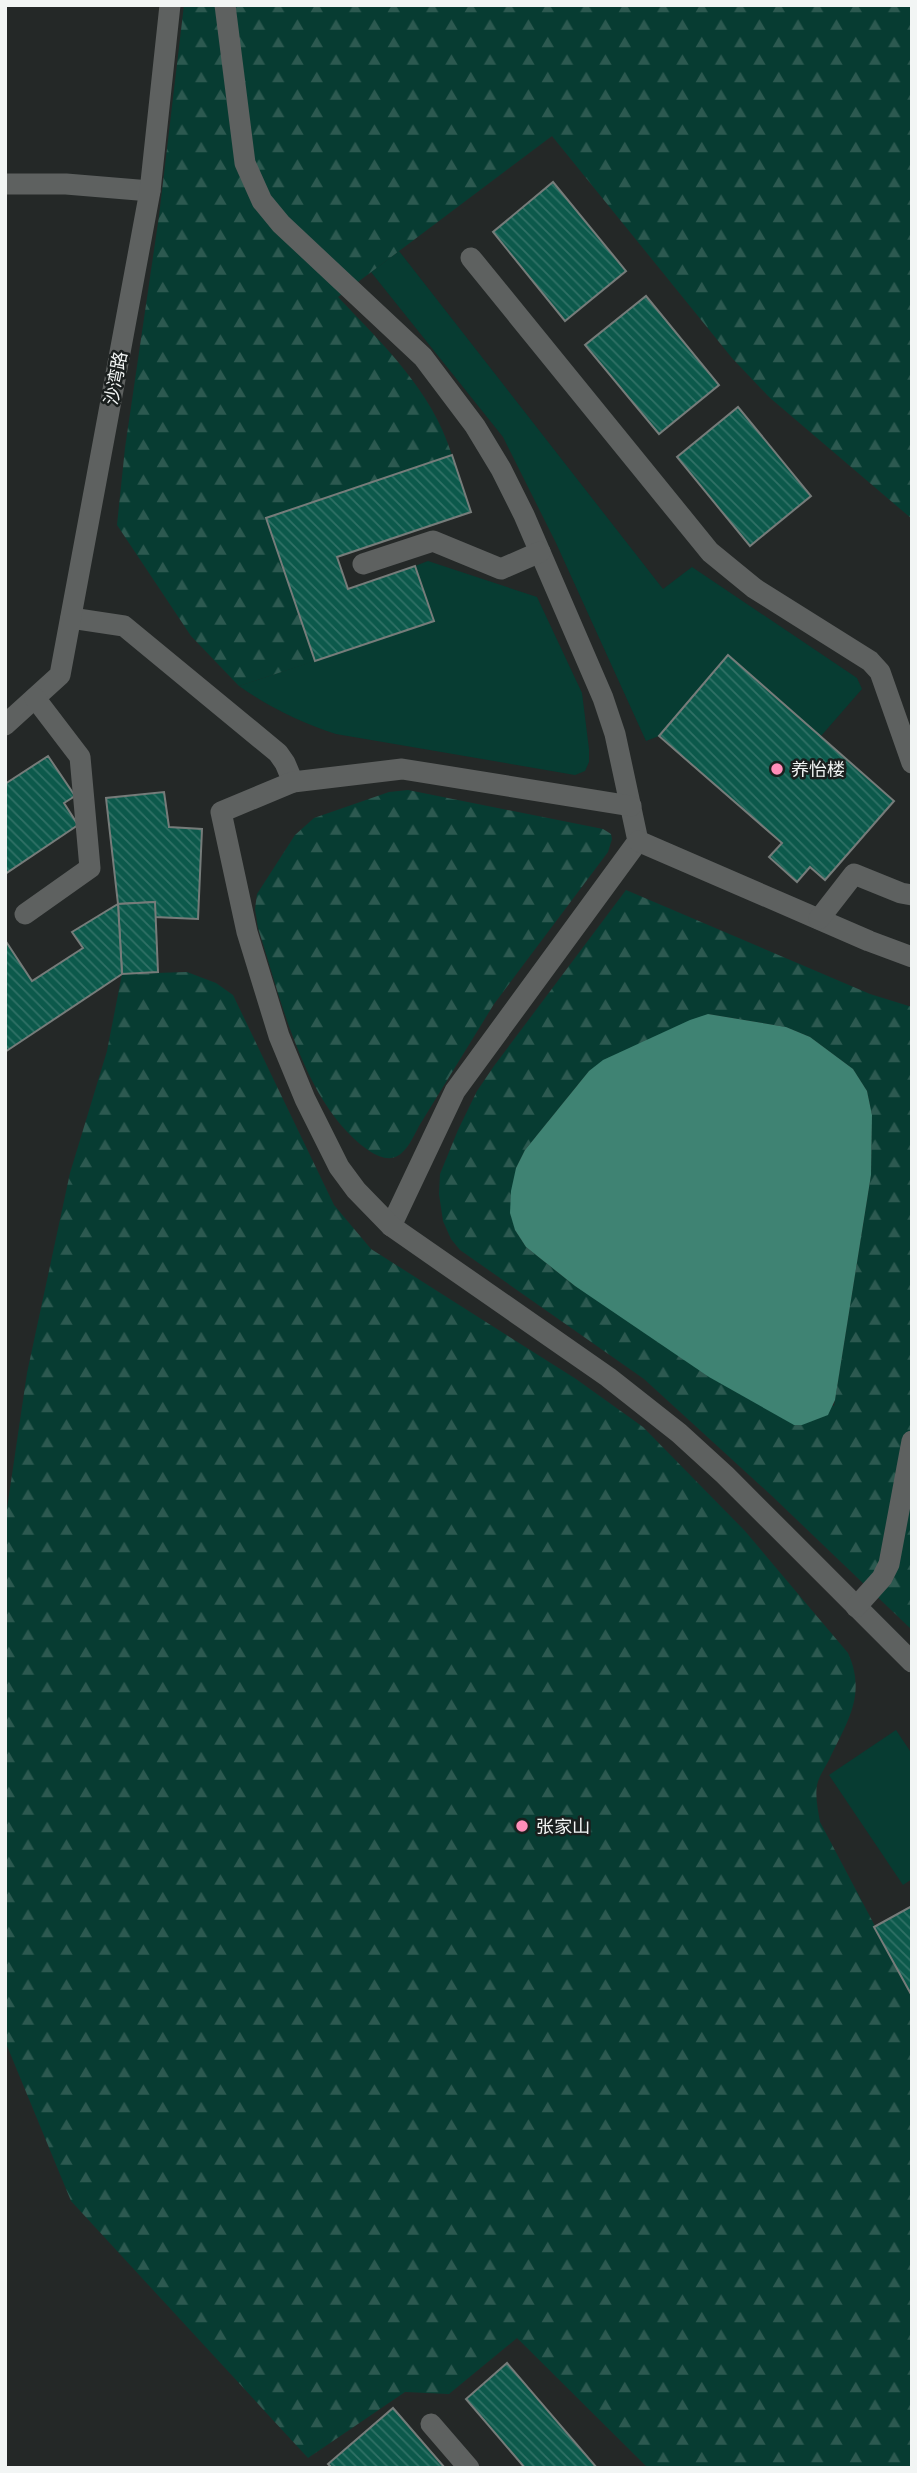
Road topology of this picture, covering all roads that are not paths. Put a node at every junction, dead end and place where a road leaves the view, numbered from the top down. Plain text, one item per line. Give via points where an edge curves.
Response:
1 (170, 5) edge
2 (226, 5) edge
3 (5, 184) edge
4 (150, 191) junction
5 (471, 258) dead end
6 (540, 552) junction
7 (363, 564) dead end
8 (71, 618) junction
9 (35, 698) junction
10 (5, 725) edge
11 (912, 763) edge
12 (293, 782) junction
13 (631, 806) junction
14 (638, 841) junction
15 (912, 895) edge
16 (25, 914) dead end
17 (819, 919) junction
18 (912, 957) edge
19 (391, 1226) junction
20 (912, 1441) edge
21 (856, 1607) junction
22 (912, 1662) edge
23 (431, 2424) dead end
24 (470, 2468) edge

1 - 4 street, 沙湾路
2 - 6 street via 243,149 262,201 405,338 445,383 501,469
3 - 4 street
4 - 8 street, 沙湾路
5 - 11 street via 710,552 754,588 870,661 880,672
6 - 7 street via 501,569 433,541
6 - 13 street via 607,710
8 - 9 street, 沙湾路 via 60,675
8 - 12 street via 124,626 278,753
9 - 10 street, 沙湾路
9 - 16 street via 80,757 90,868
12 - 13 street via 402,769
12 - 19 street via 221,812 244,919 275,1026 305,1099 339,1167
13 - 14 street
14 - 17 street
14 - 19 street via 454,1091
15 - 17 street via 854,874
17 - 18 street
19 - 21 street via 645,1404 725,1475
20 - 21 street via 888,1564
21 - 22 street
23 - 24 street

